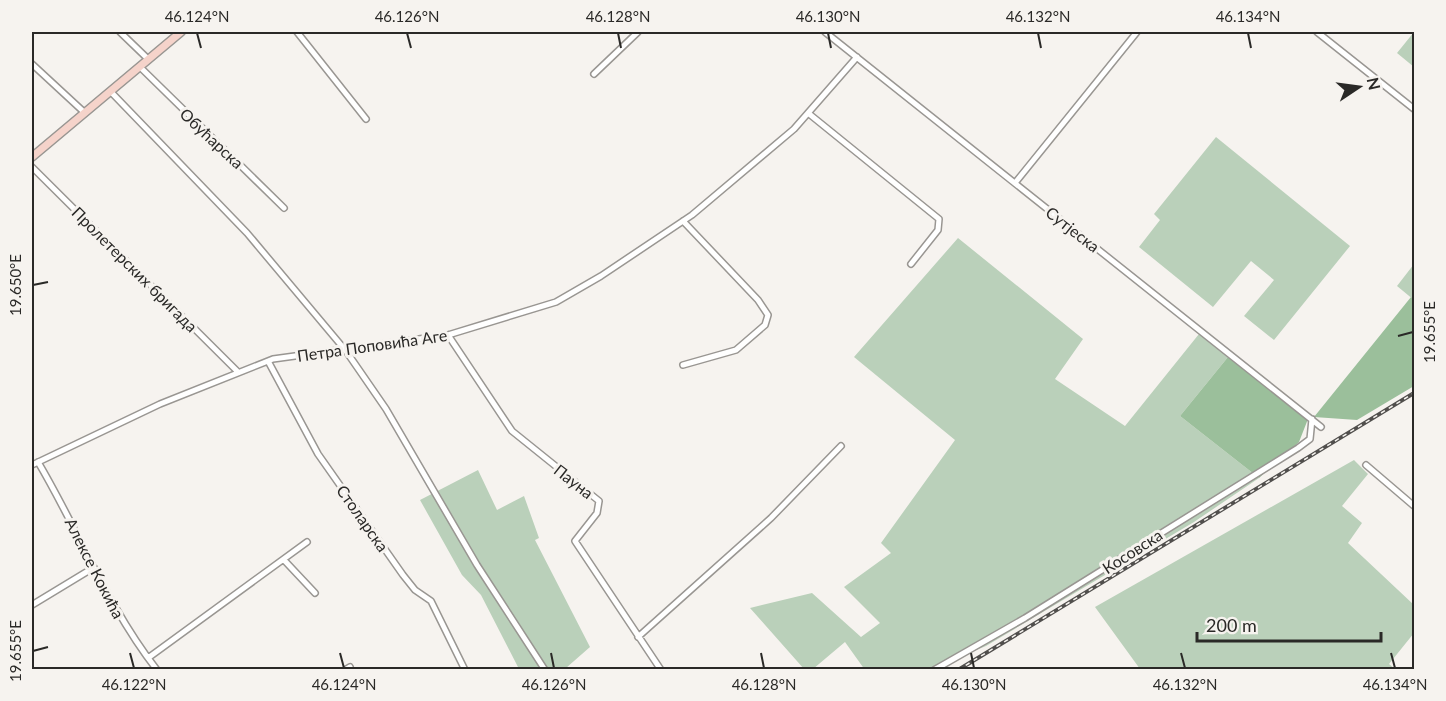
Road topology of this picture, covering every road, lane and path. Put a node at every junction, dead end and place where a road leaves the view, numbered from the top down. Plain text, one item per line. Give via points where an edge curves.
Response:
1 (120, 32) edge
2 (181, 32) edge
3 (297, 32) edge
4 (638, 32) edge
5 (825, 32) edge
6 (1137, 32) edge
7 (1317, 32) edge
8 (857, 57) junction
9 (148, 60) junction
10 (32, 64) edge
11 (140, 67) junction
12 (594, 74) dead end
13 (111, 92) junction
14 (1414, 109) edge
15 (85, 113) junction
16 (808, 113) junction
17 (366, 119) dead end
18 (32, 157) edge
19 (32, 167) edge
20 (1015, 183) junction
21 (284, 208) dead end
22 (683, 221) junction
23 (911, 264) dead end
24 (448, 335) junction
25 (346, 351) junction
26 (268, 361) junction
27 (683, 365) dead end
28 (238, 372) junction
29 (1312, 418) junction
30 (1321, 427) dead end
31 (841, 446) dead end
32 (38, 462) junction
33 (32, 465) edge
34 (1366, 465) dead end
35 (1414, 506) edge
36 (307, 543) dead end
37 (284, 560) junction
38 (93, 568) junction
39 (315, 593) dead end
40 (32, 605) edge
41 (638, 637) junction
42 (148, 658) junction
43 (157, 669) edge
44 (465, 669) edge
45 (545, 669) edge
46 (661, 669) edge
47 (934, 669) edge

1 - 9 street
2 - 9 street
3 - 17 street
4 - 12 street
5 - 8 street, Сутјеска
6 - 20 street
7 - 14 street
8 - 16 street, Петра Поповића Аге
8 - 20 street, Сутјеска
9 - 11 street
10 - 15 street
11 - 13 street
11 - 21 street, Обућарска
13 - 15 street
13 - 25 street via 247,232
15 - 18 street
16 - 22 street, Петра Поповића Аге
16 - 23 street via 940,220 938,230
19 - 28 street, Пролетерских бригада
20 - 29 street, Сутјеска
22 - 24 street, Петра Поповића Аге via 556,302
22 - 27 street via 768,315 765,325 736,350
24 - 25 street, Петра Поповића Аге
24 - 41 street, Пауна via 512,431 599,501 597,513 575,541
25 - 26 street, Петра Поповића Аге
25 - 45 street via 386,409 477,565
26 - 28 street, Петра Поповића Аге
26 - 44 street, Столарска via 318,454 403,575 431,602
28 - 32 street, Петра Поповића Аге via 126,419
29 - 30 street, Сутјеска
29 - 47 street, Косовска via 1310,439 1282,459 1025,618
31 - 41 street via 771,518
32 - 33 street, Петра Поповића Аге
32 - 38 street, Алексе Кокића
34 - 35 street
36 - 37 street
37 - 39 street
37 - 42 street
38 - 40 street
38 - 42 street, Алексе Кокића
41 - 46 street, Пауна
42 - 43 street, Алексе Кокића

